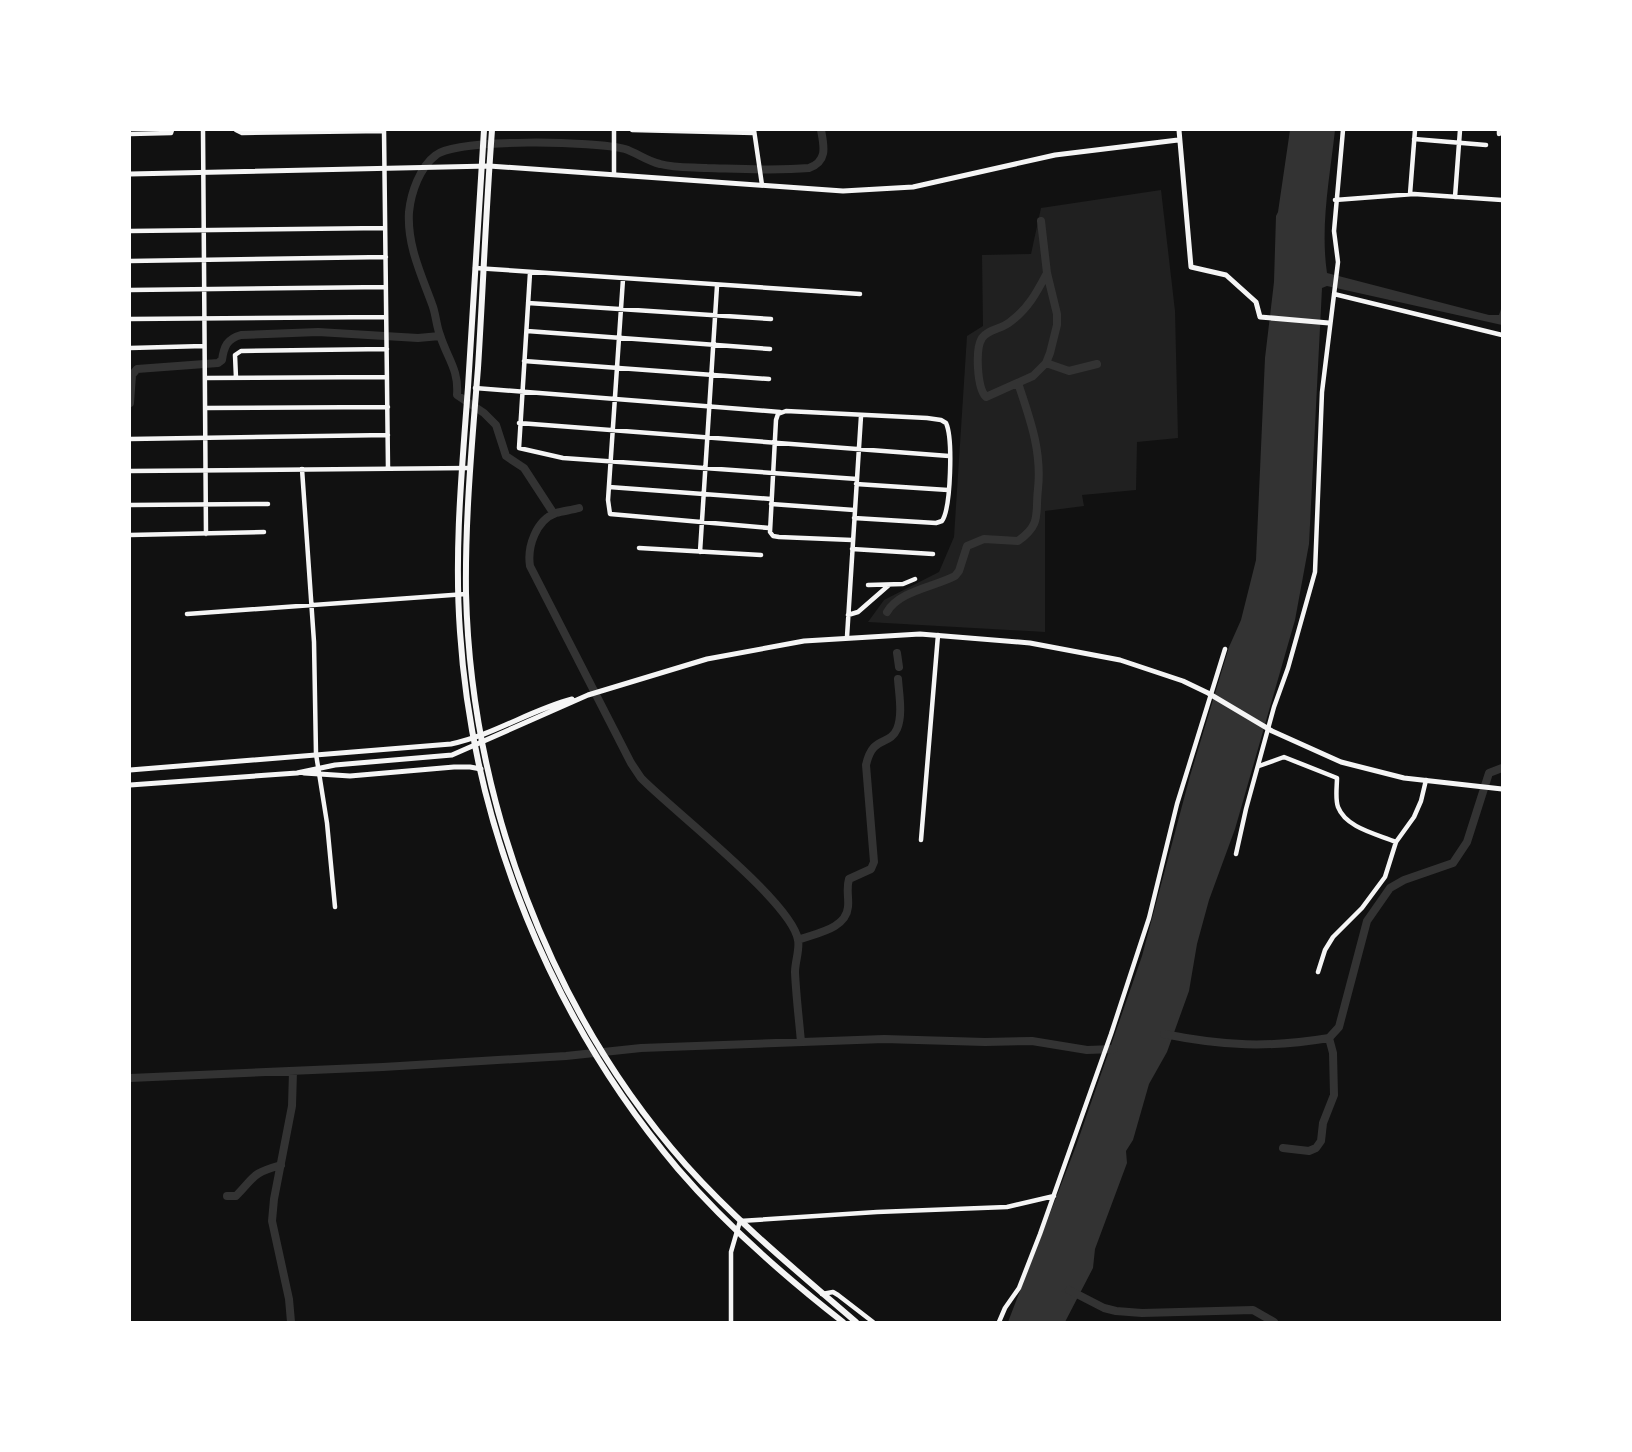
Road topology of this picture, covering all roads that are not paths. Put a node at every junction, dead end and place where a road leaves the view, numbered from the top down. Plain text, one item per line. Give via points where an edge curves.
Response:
1 (172, 130) edge
2 (203, 130) edge
3 (236, 130) edge
4 (384, 130) edge
5 (614, 130) edge
6 (632, 130) edge
7 (1179, 130) edge
8 (1343, 130) edge
9 (1415, 130) edge
10 (1460, 130) edge
11 (754, 131) edge
12 (488, 133) edge
13 (130, 134) edge
14 (1414, 139) junction
15 (1178, 140) junction
16 (1459, 143) junction
17 (1486, 145) dead end
18 (486, 150) junction
19 (481, 166) junction
20 (489, 166) junction
21 (384, 167) junction
22 (203, 173) junction
23 (130, 174) edge
24 (614, 174) junction
25 (762, 185) junction
26 (1410, 194) junction
27 (1455, 197) junction
28 (1335, 200) junction
29 (1503, 201) edge
30 (385, 228) junction
31 (204, 230) junction
32 (130, 231) edge
33 (386, 257) junction
34 (204, 260) junction
35 (130, 261) edge
36 (475, 268) junction
37 (484, 269) junction
38 (530, 273) junction
39 (622, 279) junction
40 (717, 286) junction
41 (386, 287) junction
42 (204, 289) junction
43 (130, 290) edge
44 (1334, 292) junction
45 (860, 294) dead end
46 (528, 303) junction
47 (621, 309) junction
48 (715, 315) junction
49 (386, 317) junction
50 (204, 318) junction
51 (130, 319) edge
52 (772, 319) dead end
53 (1329, 323) junction
54 (527, 331) junction
55 (1503, 335) edge
56 (619, 338) junction
57 (713, 345) junction
58 (205, 346) junction
59 (130, 348) edge
60 (387, 349) junction
61 (770, 349) dead end
62 (524, 361) junction
63 (617, 368) junction
64 (205, 375) junction
65 (711, 375) junction
66 (387, 377) junction
67 (236, 378) junction
68 (769, 379) dead end
69 (467, 388) junction
70 (476, 388) junction
71 (522, 391) junction
72 (615, 399) junction
73 (709, 406) junction
74 (388, 407) junction
75 (205, 408) junction
76 (781, 412) junction
77 (861, 416) junction
78 (519, 423) junction
79 (613, 430) junction
80 (388, 435) junction
81 (205, 438) junction
82 (707, 438) junction
83 (130, 439) edge
84 (775, 443) junction
85 (859, 449) junction
86 (949, 456) junction
87 (611, 461) junction
88 (388, 468) junction
89 (461, 468) junction
90 (470, 468) junction
91 (706, 468) junction
92 (302, 469) junction
93 (206, 470) junction
94 (130, 471) edge
95 (773, 473) junction
96 (856, 482) junction
97 (609, 487) junction
98 (948, 490) junction
99 (704, 494) junction
100 (771, 502) junction
101 (268, 504) dead end
102 (130, 505) edge
103 (206, 505) junction
104 (854, 510) junction
105 (854, 518) junction
106 (702, 523) junction
107 (769, 528) junction
108 (264, 532) dead end
109 (206, 534) junction
110 (130, 535) edge
111 (852, 540) junction
112 (639, 548) dead end
113 (852, 549) junction
114 (700, 552) junction
115 (933, 554) dead end
116 (761, 555) dead end
117 (915, 579) dead end
118 (868, 585) dead end
119 (889, 585) junction
120 (463, 594) junction
121 (311, 605) junction
122 (187, 614) dead end
123 (848, 615) junction
124 (938, 635) junction
125 (847, 637) junction
126 (1225, 649) dead end
127 (478, 741) junction
128 (316, 754) junction
129 (1258, 766) junction
130 (481, 769) junction
131 (130, 770) edge
132 (297, 773) junction
133 (1426, 780) junction
134 (130, 785) edge
135 (1503, 789) edge
136 (921, 840) dead end
137 (1396, 842) junction
138 (1236, 854) dead end
139 (335, 907) dead end
140 (1318, 972) dead end
141 (1054, 1196) junction
142 (740, 1221) junction
143 (737, 1229) junction
144 (821, 1294) junction
145 (730, 1322) edge
146 (843, 1322) edge
147 (856, 1322) edge
148 (873, 1322) edge
149 (999, 1322) edge

1 - 13 street
2 - 22 street
3 - 4 street
4 - 21 street
5 - 24 street
6 - 11 street
7 - 15 street
8 - 28 street
9 - 14 street
10 - 16 street
11 - 25 street
12 - 18 main road
14 - 16 street
14 - 26 street
15 - 25 street via 1055,155 914,187 843,191
15 - 53 street via 1191,267 1226,275 1256,302 1260,317
16 - 17 street
16 - 27 street
18 - 19 main road
18 - 20 main road
19 - 20 street
19 - 21 street
19 - 36 main road
20 - 24 street
20 - 37 main road
21 - 22 street
21 - 30 street
22 - 23 street
22 - 31 street
24 - 25 street
26 - 27 street
26 - 28 street
27 - 29 street
28 - 44 street
30 - 31 street
30 - 33 street
31 - 32 street
31 - 34 street
33 - 34 street
33 - 41 street
34 - 35 street
34 - 42 street
36 - 37 street
36 - 69 main road
37 - 38 street
37 - 70 main road
38 - 39 street
38 - 46 street
39 - 40 street
39 - 47 street
40 - 45 street
40 - 48 street
41 - 42 street
41 - 49 street
42 - 43 street
42 - 50 street
44 - 53 street
44 - 55 street
46 - 47 street
46 - 54 street
47 - 48 street
47 - 56 street
48 - 52 street
48 - 57 street
49 - 50 street
49 - 60 street
50 - 51 street
50 - 58 street
53 - 129 street via 1315,572
54 - 56 street
54 - 62 street
56 - 57 street
56 - 63 street
57 - 61 street
57 - 65 street
58 - 59 street
58 - 64 street
60 - 66 street
60 - 67 street via 241,351 236,355
62 - 63 street
62 - 71 street
63 - 65 street
63 - 72 street
64 - 67 street
64 - 75 street
65 - 68 street
65 - 73 street
66 - 67 street
66 - 74 street
69 - 70 street
69 - 89 main road
70 - 71 street
70 - 90 main road
71 - 72 street
71 - 78 street
72 - 73 street
72 - 79 street
73 - 76 street
73 - 82 street
74 - 75 street
74 - 80 street
75 - 81 street
76 - 77 street
76 - 84 street
77 - 85 street
77 - 86 street via 941,419 949,428
78 - 79 street
78 - 87 street via 519,448 523,451
79 - 82 street
79 - 87 street
80 - 81 street
80 - 88 street
81 - 83 street
81 - 93 street
82 - 84 street
82 - 91 street
84 - 85 street
84 - 95 street
85 - 86 street
85 - 96 street
86 - 98 street
87 - 91 street
87 - 97 street
88 - 89 street
88 - 92 street
89 - 90 street
89 - 120 main road via 458,513
90 - 120 main road
91 - 95 street
91 - 99 street
92 - 93 street
92 - 121 street
93 - 94 street
93 - 103 street
95 - 96 street
95 - 100 street
96 - 98 street
96 - 104 street
97 - 99 street
97 - 106 street via 608,510 615,517
98 - 105 street via 945,516 936,523
99 - 100 street
99 - 106 street
100 - 104 street
100 - 107 street
101 - 103 street
102 - 103 street
103 - 109 street
104 - 105 street
105 - 111 street
106 - 107 street
106 - 114 street
107 - 111 street via 779,537
108 - 109 street
109 - 110 street
111 - 113 street
112 - 114 street
113 - 115 street
113 - 123 street
114 - 116 street
117 - 119 street
118 - 119 street
119 - 123 street
120 - 121 street
120 - 127 main road
121 - 122 street
121 - 128 street
123 - 125 street
124 - 125 street
124 - 133 street via 1030,643 1156,671 1341,762
124 - 136 street
125 - 127 street via 718,656 555,704
126 - 141 street via 1177,804 1149,918
127 - 128 street
127 - 130 main road
127 - 132 street via 452,755 335,765
127 - 142 main road via 526,893 592,1031 667,1141
128 - 131 street
128 - 139 street
129 - 137 street via 1284,757 1337,778 1337,806 1345,817
129 - 138 street
130 - 132 street via 329,776
130 - 143 main road via 496,831 525,914 583,1033 658,1144
132 - 134 street
133 - 135 street
133 - 137 street via 1414,817
137 - 140 street via 1385,877 1333,937
141 - 142 street via 1007,1207
141 - 149 street via 1019,1288
142 - 143 street
142 - 144 main road
143 - 145 street via 731,1252
143 - 146 main road
144 - 147 main road
144 - 148 street via 833,1292

